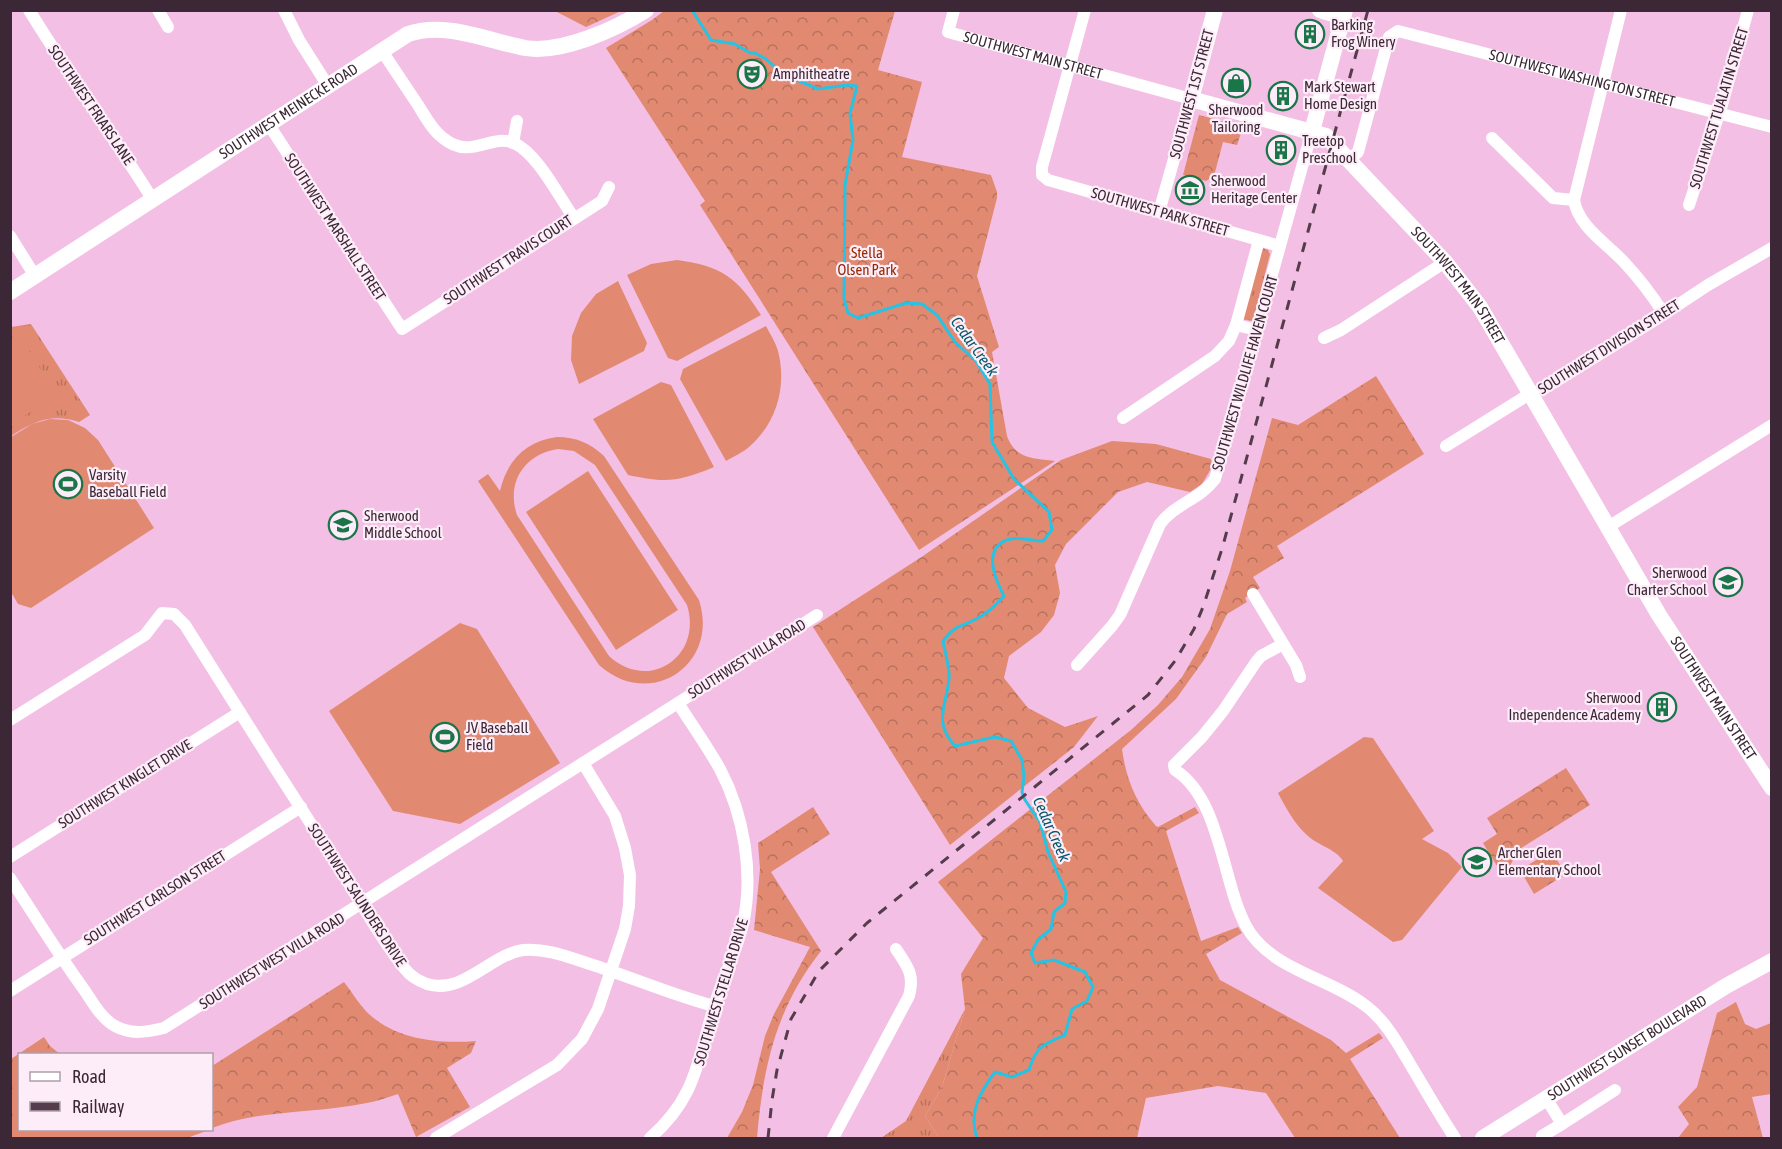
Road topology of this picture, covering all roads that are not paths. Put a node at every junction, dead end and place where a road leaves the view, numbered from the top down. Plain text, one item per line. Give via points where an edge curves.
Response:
1 (29, 10) edge
2 (158, 10) edge
3 (284, 10) edge
4 (646, 10) edge
5 (954, 10) edge
6 (1085, 10) edge
7 (1215, 10) edge
8 (1320, 10) edge
9 (1621, 10) edge
10 (1748, 10) edge
11 (1344, 14) edge
12 (168, 27) dead end
13 (382, 51) junction
14 (1070, 66) junction
15 (1603, 82) junction
16 (328, 86) junction
17 (1191, 99) junction
18 (1718, 114) junction
19 (517, 121) dead end
20 (268, 125) junction
21 (1772, 127) edge
22 (1312, 132) junction
23 (1492, 138) dead end
24 (513, 143) junction
25 (1349, 160) junction
26 (609, 187) dead end
27 (153, 200) junction
28 (1574, 200) junction
29 (1689, 205) dead end
30 (1159, 212) junction
31 (574, 218) junction
32 (10, 236) edge
33 (1259, 240) junction
34 (1280, 246) junction
35 (1772, 248) edge
36 (1445, 262) junction
37 (35, 276) junction
38 (10, 292) edge
39 (1664, 314) junction
40 (1236, 325) junction
41 (402, 329) joint
42 (1257, 330) junction
43 (1324, 338) dead end
44 (1531, 394) junction
45 (1123, 418) dead end
46 (1772, 425) edge
47 (1446, 446) dead end
48 (1608, 527) junction
49 (1253, 594) dead end
50 (817, 615) dead end
51 (1283, 644) junction
52 (1077, 665) dead end
53 (1300, 677) dead end
54 (678, 703) junction
55 (240, 712) junction
56 (10, 720) edge
57 (583, 763) junction
58 (1772, 788) edge
59 (301, 807) junction
60 (10, 856) edge
61 (10, 878) edge
62 (362, 904) junction
63 (896, 949) dead end
64 (62, 959) junction
65 (1772, 961) edge
66 (612, 970) junction
67 (10, 991) edge
68 (714, 1006) junction
69 (1615, 1090) dead end
70 (1546, 1098) junction
71 (1562, 1124) junction
72 (1542, 1136) dead end
73 (436, 1138) edge
74 (650, 1138) edge
75 (833, 1138) edge
76 (1455, 1138) edge
77 (1483, 1138) edge

1 - 27 street, SOUTHWEST FRIARS LANE
2 - 12 street
3 - 16 street
4 - 13 street, SOUTHWEST MEINECKE ROAD via 566,45 535,49 428,30 403,36
5 - 14 street, SOUTHWEST MAIN STREET via 948,32
6 - 14 street
7 - 17 street, SOUTHWEST 1ST STREET
8 - 11 street
9 - 15 street
10 - 18 street, SOUTHWEST TUALATIN STREET
11 - 22 street
13 - 16 street, SOUTHWEST MEINECKE ROAD
13 - 24 street via 443,138 458,147
14 - 17 street, SOUTHWEST MAIN STREET
14 - 30 street, SOUTHWEST PARK STREET via 1042,175
15 - 18 street, SOUTHWEST WASHINGTON STREET
15 - 25 street, SOUTHWEST WASHINGTON STREET via 1398,31 1389,37 1358,152
15 - 28 street
16 - 20 street, SOUTHWEST MEINECKE ROAD
17 - 22 street, SOUTHWEST MAIN STREET
17 - 30 street, SOUTHWEST 1ST STREET
18 - 21 street, SOUTHWEST WASHINGTON STREET
18 - 29 street, SOUTHWEST TUALATIN STREET
19 - 24 street
20 - 27 street, SOUTHWEST MEINECKE ROAD
20 - 41 street, SOUTHWEST MARSHALL STREET
22 - 25 street, SOUTHWEST MAIN STREET via 1326,136
22 - 34 street, SOUTHWEST WILDLIFE HAVEN COURT
23 - 28 street via 1553,198
24 - 31 street via 532,158
25 - 36 street, SOUTHWEST MAIN STREET
26 - 31 street, SOUTHWEST TRAVIS COURT via 602,201
27 - 37 street, SOUTHWEST MEINECKE ROAD
28 - 39 street via 1588,228 1647,288
30 - 33 street, SOUTHWEST PARK STREET
31 - 41 street, SOUTHWEST TRAVIS COURT
32 - 37 street
33 - 34 street, SOUTHWEST PARK STREET
33 - 40 street
34 - 42 street, SOUTHWEST WILDLIFE HAVEN COURT
35 - 39 street, SOUTHWEST DIVISION STREET
36 - 43 street
36 - 44 street, SOUTHWEST MAIN STREET via 1480,307
37 - 38 street, SOUTHWEST MEINECKE ROAD
39 - 44 street, SOUTHWEST DIVISION STREET
40 - 42 street
40 - 45 street via 1229,341 1215,356
42 - 52 street, SOUTHWEST WILDLIFE HAVEN COURT via 1215,479 1204,492 1170,513 1160,524 1120,615
44 - 47 street, SOUTHWEST DIVISION STREET
44 - 48 street, SOUTHWEST MAIN STREET
46 - 48 street
48 - 58 street, SOUTHWEST MAIN STREET via 1659,615
49 - 51 street
50 - 54 street, SOUTHWEST VILLA ROAD
51 - 53 street
51 - 76 street via 1256,662 1232,700 1174,765 1175,770 1188,782 1208,815 1251,934 1273,955 1352,997 1378,1017
54 - 57 street, SOUTHWEST WEST VILLA ROAD
54 - 68 street, SOUTHWEST STELLAR DRIVE via 724,777 744,843 748,889 743,924
55 - 56 street, SOUTHWEST SAUNDERS DRIVE via 185,625 174,614 162,613 145,635
55 - 59 street, SOUTHWEST SAUNDERS DRIVE
55 - 60 street, SOUTHWEST KINGLET DRIVE
57 - 62 street, SOUTHWEST WEST VILLA ROAD
57 - 66 street via 615,816 630,875 628,916
59 - 62 street, SOUTHWEST SAUNDERS DRIVE
59 - 64 street, SOUTHWEST CARLSON STREET
61 - 64 street, SOUTHWEST WEST VILLA ROAD
62 - 64 street, SOUTHWEST WEST VILLA ROAD via 185,1017 142,1033 113,1026
62 - 66 street, SOUTHWEST SAUNDERS DRIVE via 406,971 428,984 458,982 496,960 526,950 555,952
63 - 75 street via 910,970 909,996
64 - 67 street, SOUTHWEST CARLSON STREET
65 - 70 street, SOUTHWEST SUNSET BOULEVARD
66 - 68 street, SOUTHWEST SAUNDERS DRIVE
66 - 73 street via 588,1031 563,1060
68 - 74 street, SOUTHWEST STELLAR DRIVE via 693,1080 678,1108
69 - 71 street
70 - 71 street
70 - 77 street, SOUTHWEST SUNSET BOULEVARD
71 - 72 street

